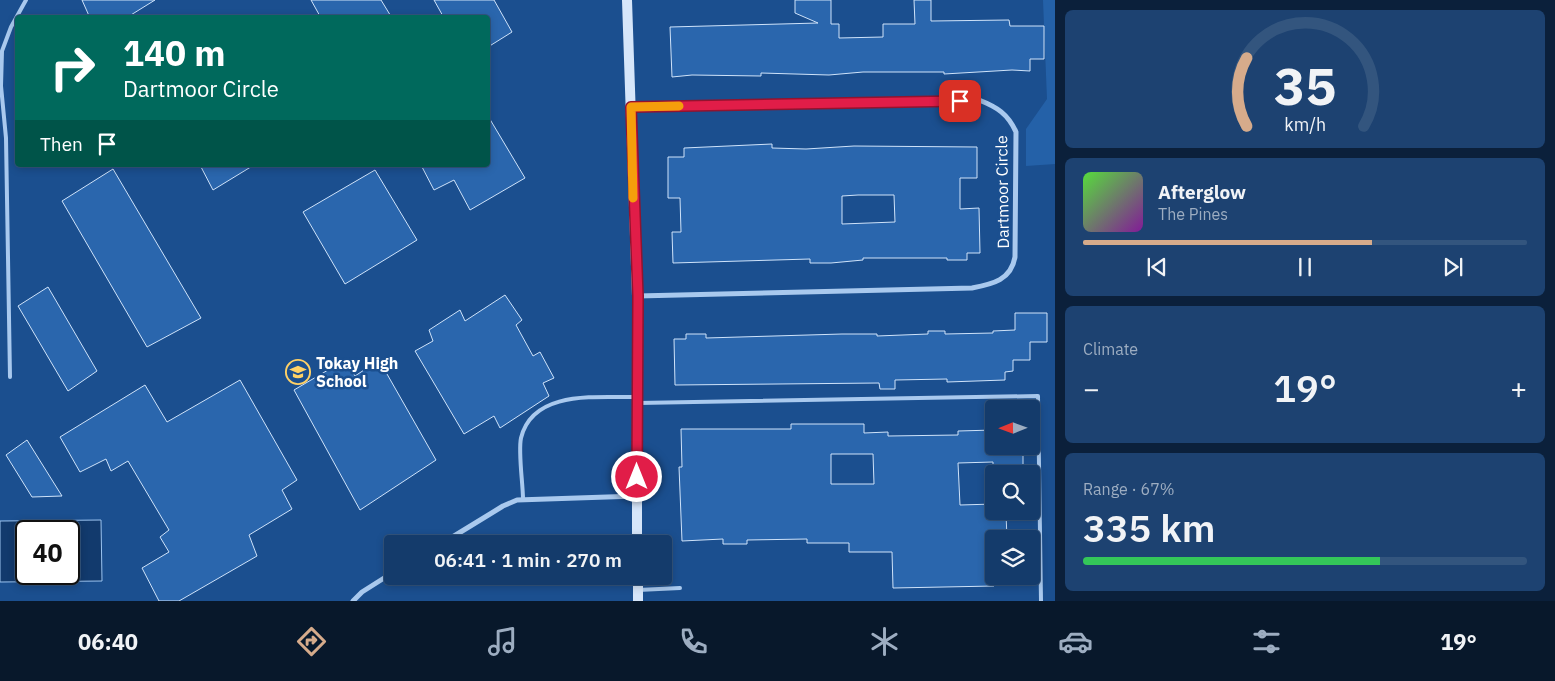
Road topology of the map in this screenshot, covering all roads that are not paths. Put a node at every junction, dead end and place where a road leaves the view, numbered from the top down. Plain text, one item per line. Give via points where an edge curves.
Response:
1 (26, 0) edge
2 (627, 0) edge
3 (18, 15) edge
4 (15, 20) edge
5 (631, 107) junction
6 (638, 296) junction
7 (10, 377) dead end
8 (637, 400) junction
9 (637, 496) junction
10 (523, 499) junction
11 (456, 535) edge
12 (638, 535) edge
13 (384, 578) edge
14 (680, 588) dead end
15 (638, 596) edge
16 (353, 601) edge
17 (1041, 601) edge

1 - 3 lane
2 - 5 street
4 - 7 lane via 2,51 1,86 6,138
5 - 6 street
5 - 6 street, Dartmoor Circle via 979,100 997,107 1011,121 1016,132 1014,266 1006,277 992,284 972,288
6 - 8 street
8 - 9 street
8 - 10 lane via 576,398 553,402 528,420 521,439
8 - 17 lane via 1038,396
9 - 10 street
9 - 12 street
10 - 11 street via 503,506
13 - 16 street
14 - 15 lane

